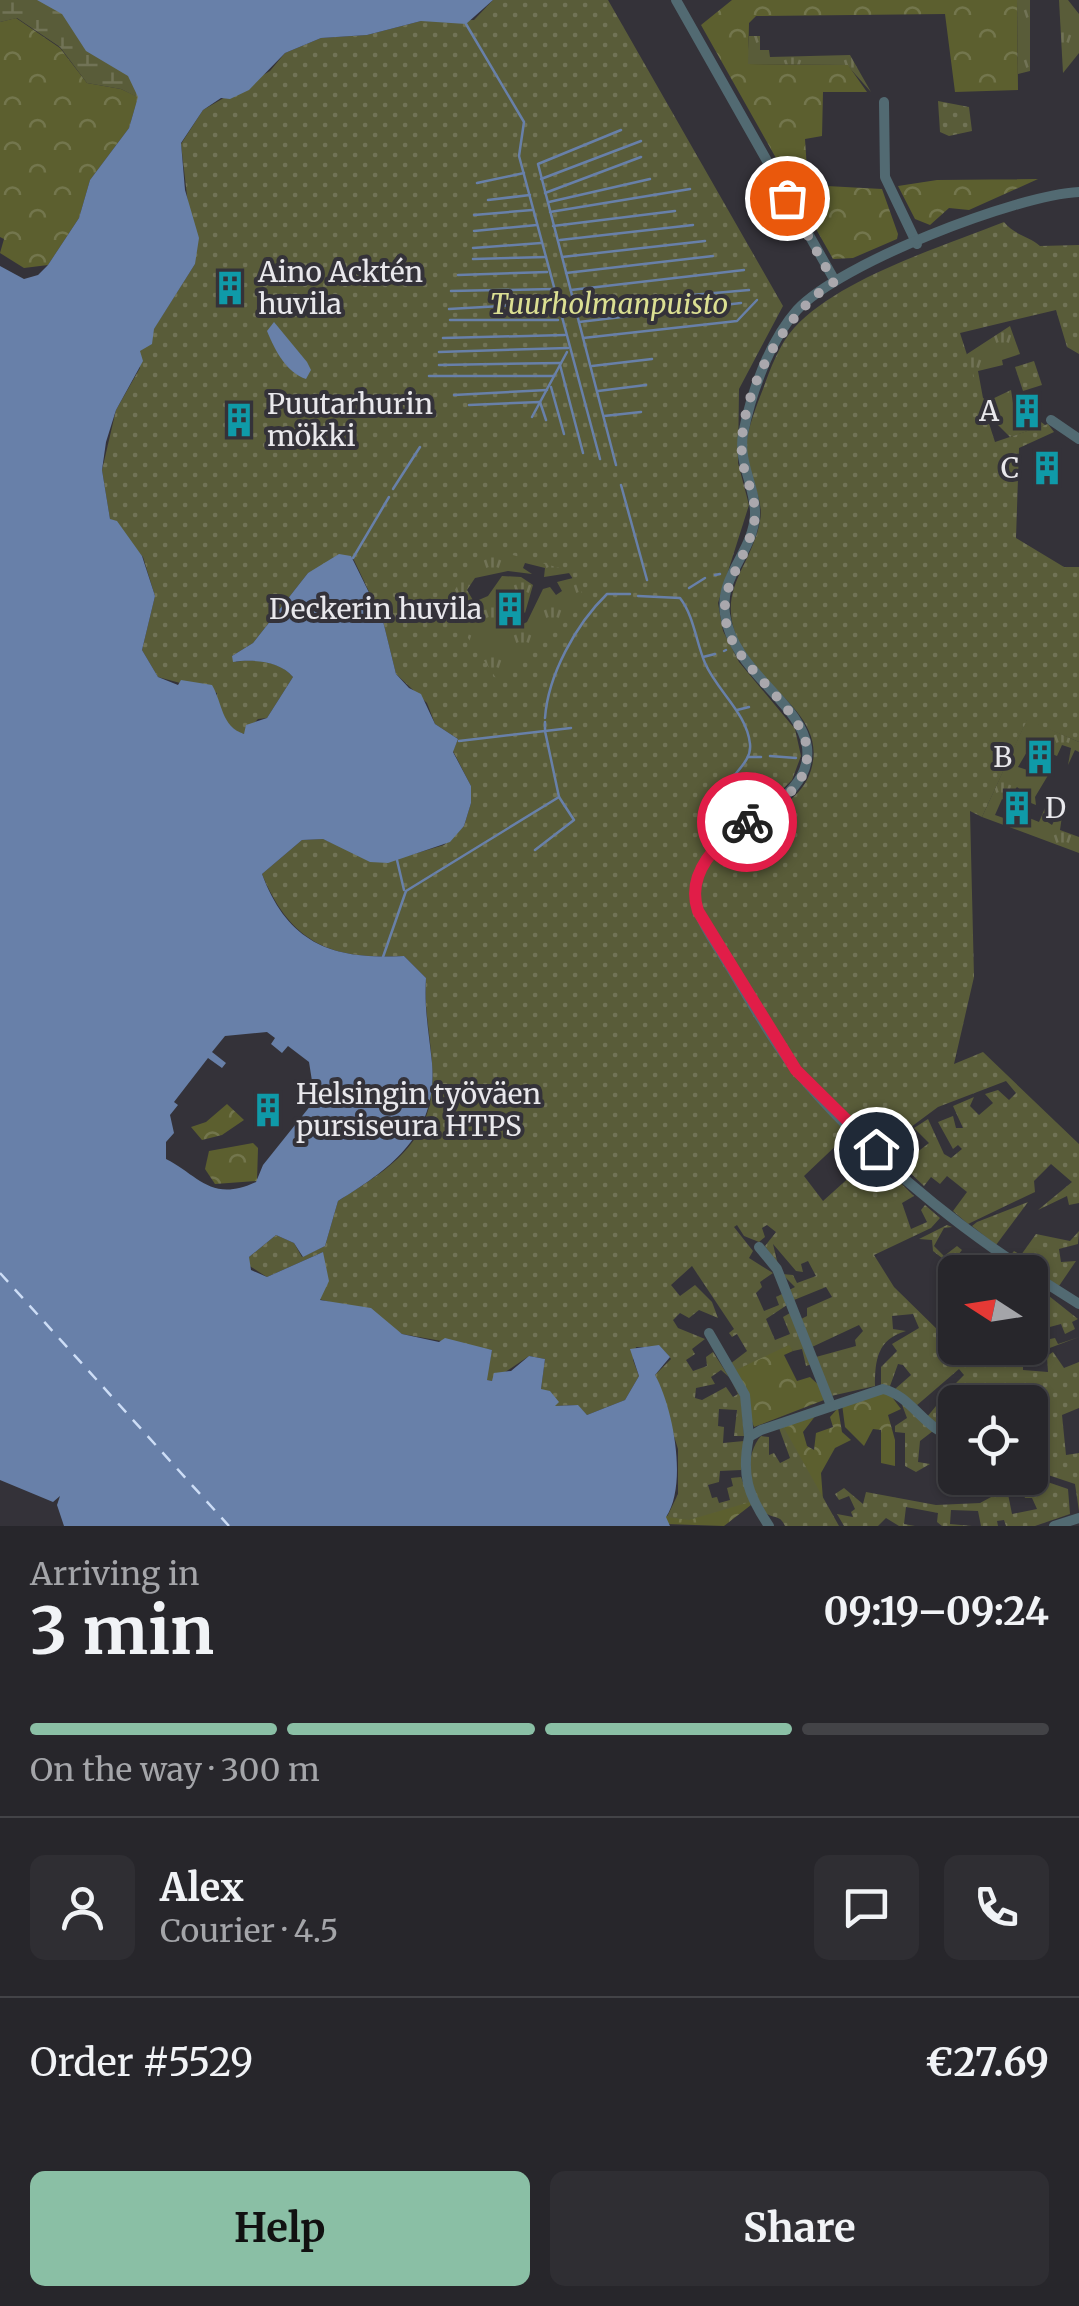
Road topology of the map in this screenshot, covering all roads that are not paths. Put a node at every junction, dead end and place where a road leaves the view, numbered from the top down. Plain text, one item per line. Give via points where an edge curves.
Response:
1 (676, 0) edge
2 (884, 102) dead end
3 (1079, 192) edge
4 (916, 244) junction
5 (834, 282) junction
6 (1051, 420) dead end
7 (1079, 439) edge
8 (760, 1247) dead end
9 (1006, 1255) edge
10 (1048, 1284) edge
11 (1079, 1304) edge
12 (709, 1332) dead end
13 (830, 1403) junction
14 (938, 1430) edge
15 (748, 1437) junction
16 (1079, 1518) edge
17 (770, 1526) edge
18 (1054, 1526) edge

1 - 5 street
2 - 4 street via 885,178
3 - 4 street via 1024,202
4 - 5 street
5 - 9 street via 783,329 751,406 742,458 755,519 724,603 738,652 800,728 807,758 790,793 714,850 696,882 698,911 806,1081 928,1197
6 - 7 street
8 - 13 street via 777,1269
10 - 11 street
12 - 15 street via 745,1396
13 - 14 street via 892,1391
13 - 15 street
15 - 17 street via 745,1486
16 - 18 street

